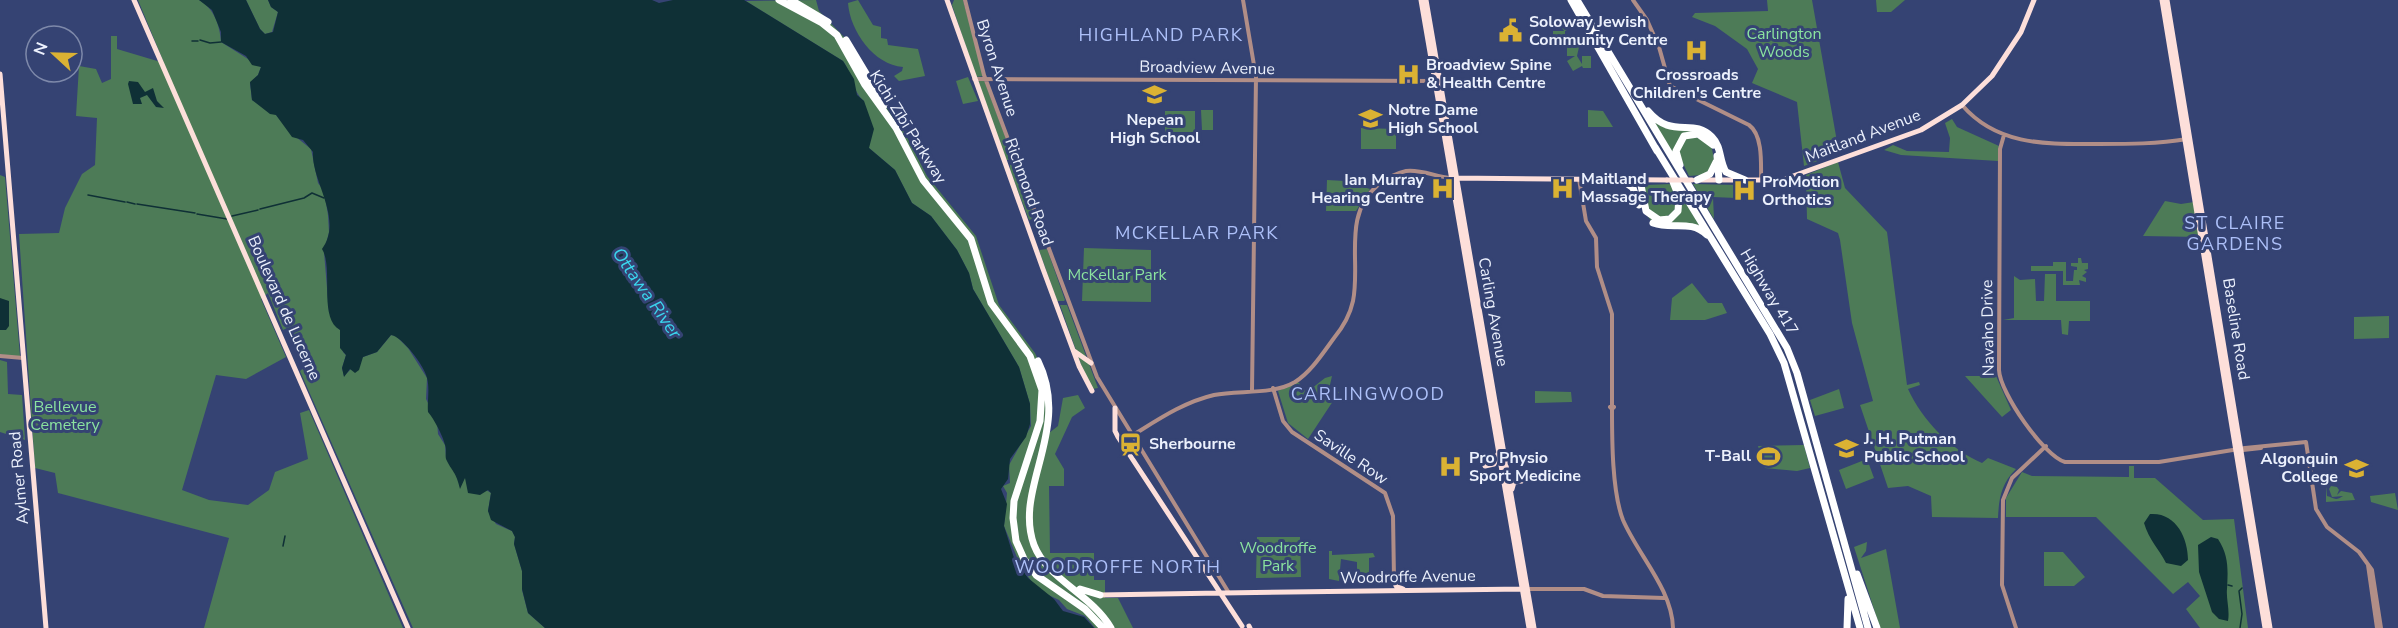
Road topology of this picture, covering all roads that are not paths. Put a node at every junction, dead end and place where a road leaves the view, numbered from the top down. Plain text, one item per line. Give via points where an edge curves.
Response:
1 (134, 0) edge
2 (779, 0) edge
3 (791, 0) edge
4 (946, 0) edge
5 (965, 0) edge
6 (1243, 0) edge
7 (1421, 0) edge
8 (1426, 0) edge
9 (1571, 0) edge
10 (1577, 0) edge
11 (1634, 0) edge
12 (2034, 0) edge
13 (2164, 0) edge
14 (0, 74) edge
15 (985, 77) junction
16 (974, 79) junction
17 (1256, 80) junction
18 (1437, 81) junction
19 (1637, 98) junction
20 (1962, 105) junction
21 (2004, 135) junction
22 (2188, 139) junction
23 (1655, 147) junction
24 (1719, 155) junction
25 (1454, 178) junction
26 (1579, 179) junction
27 (1594, 179) junction
28 (1640, 180) junction
29 (1719, 180) junction
30 (1745, 180) junction
31 (1623, 181) junction
32 (1761, 181) junction
33 (1692, 182) junction
34 (1640, 206) junction
35 (1727, 263) junction
36 (1073, 350) junction
37 (0, 356) edge
38 (22, 358) junction
39 (1091, 363) junction
40 (1273, 388) junction
41 (1092, 391) dead end
42 (1252, 391) junction
43 (1115, 408) joint
44 (1119, 418) junction
45 (1133, 435) junction
46 (2046, 446) junction
47 (2239, 450) junction
48 (1498, 453) junction
49 (1485, 466) dead end
50 (1522, 481) dead end
51 (1035, 483) junction
52 (1017, 488) junction
53 (1504, 492) junction
54 (1512, 494) junction
55 (1514, 504) junction
56 (1844, 544) junction
57 (1517, 563) junction
58 (1050, 569) junction
59 (1394, 578) junction
60 (1846, 579) junction
61 (1049, 586) junction
62 (1509, 589) junction
63 (1525, 589) junction
64 (1407, 590) junction
65 (1394, 591) junction
66 (1225, 593) junction
67 (2262, 593) junction
68 (1100, 595) junction
69 (1084, 596) junction
70 (1665, 598) junction
71 (1107, 626) edge
72 (1242, 627) edge
73 (46, 628) edge
74 (408, 628) edge
75 (1529, 628) edge
76 (1534, 628) edge
77 (1673, 628) edge
78 (1846, 628) edge
79 (1860, 628) edge
80 (1868, 628) edge
81 (1877, 628) edge
82 (2016, 628) edge
83 (2265, 628) edge
84 (2270, 628) edge
85 (2379, 628) edge

1 - 74 main road, Boulevard de Lucerne
2 - 52 highway, Kichi Zībī Parkway via 825,25 839,38 865,85 896,128 923,180 968,233 991,303 1034,362 1042,390 1042,412
3 - 51 highway, Kichi Zībī Parkway via 827,21 850,48 925,176 971,230 997,306 1039,362 1048,388 1050,412
4 - 16 main road, Richmond Road
5 - 15 street, Byron Avenue
6 - 17 street
7 - 18 main road, Carling Avenue
8 - 18 main road, Carling Avenue
9 - 23 highway
10 - 19 highway, Highway 417
11 - 32 street via 1659,47 1670,86 1748,124 1756,132
12 - 20 main road, Maitland Avenue via 2023,29 2001,65
13 - 22 main road, Baseline Road
14 - 38 main road, Aylmer Road
15 - 16 street, Broadview Avenue
15 - 17 street, Broadview Avenue
15 - 39 street, Byron Avenue
16 - 36 main road, Richmond Road
17 - 18 street, Broadview Avenue
17 - 42 street
18 - 25 main road, Carling Avenue
19 - 24 highway via 1663,125 1707,133 1715,140
19 - 33 highway, Highway 417
20 - 21 street via 1981,123
20 - 32 main road, Maitland Avenue via 1904,137 1794,177
21 - 22 street via 2033,143 2058,144 2156,144
21 - 46 street, Navaho Drive via 2000,149 1999,377 2014,410
22 - 47 main road, Baseline Road
23 - 28 highway via 1679,197 1674,217 1664,221 1650,216 1643,203
23 - 35 highway
24 - 29 highway
24 - 30 highway via 1726,172
24 - 33 highway via 1713,171
24 - 33 highway via 1704,136 1691,133 1680,139 1676,158
25 - 26 main road, Maitland Avenue
25 - 40 street via 1403,171 1373,190 1356,221 1354,289 1347,318 1306,373 1291,384
25 - 48 main road, Carling Avenue
25 - 54 main road, Carling Avenue
26 - 27 main road, Maitland Avenue
26 - 70 street via 1586,221 1596,238 1597,267 1612,314 1611,443 1623,519
27 - 28 main road, Maitland Avenue
27 - 31 main road, Maitland Avenue
28 - 31 main road, Maitland Avenue
28 - 33 main road, Maitland Avenue, bridge
28 - 34 highway
29 - 30 main road, Maitland Avenue
29 - 33 main road, Maitland Avenue
30 - 32 main road, Maitland Avenue
31 - 34 highway via 1633,188
33 - 56 highway, Highway 417 via 1787,348
34 - 35 highway via 1653,223 1695,226
35 - 60 highway via 1784,363
36 - 39 main road
36 - 41 main road, Richmond Road
37 - 38 street
38 - 73 main road, Aylmer Road
39 - 43 street, Byron Avenue
40 - 42 street
40 - 59 street, Saville Row via 1282,421 1292,432 1385,493 1393,516
42 - 45 street via 1190,403
43 - 44 main road
44 - 45 street
44 - 66 main road via 1115,431 1149,488
45 - 66 street
46 - 47 street, Navaho Drive via 2065,462 2160,462
46 - 82 street via 2012,478 2003,500 2002,585
47 - 67 main road, Baseline Road
47 - 85 street, Navaho Drive via 2306,442 2312,499 2319,516 2368,564
48 - 49 main road via 1494,464
48 - 53 main road, Carling Avenue
50 - 54 main road via 1513,483
51 - 52 highway via 1035,477 1028,474
51 - 58 highway, Kichi Zībī Parkway via 1030,531 1037,552
52 - 61 highway, Kichi Zībī Parkway via 1013,512 1016,541 1032,571
53 - 55 main road
53 - 57 main road, Carling Avenue
54 - 55 main road, Carling Avenue
55 - 63 main road, Carling Avenue
56 - 80 highway, Highway 417
56 - 81 highway
57 - 62 main road via 1517,582
57 - 63 main road, Carling Avenue
58 - 68 highway via 1085,592
58 - 69 highway, Kichi Zībī Parkway
59 - 64 main road via 1397,587
59 - 65 street, Saville Row
60 - 78 highway
60 - 79 highway
61 - 69 highway via 1068,596
61 - 71 highway, Kichi Zībī Parkway
62 - 63 main road, Woodroffe Avenue
62 - 64 main road, Woodroffe Avenue
63 - 70 street via 1584,589 1605,596
63 - 75 main road, Carling Avenue
63 - 76 main road, Carling Avenue
64 - 65 main road, Woodroffe Avenue
65 - 66 main road, Woodroffe Avenue
66 - 68 main road, Woodroffe Avenue
66 - 72 main road
67 - 83 main road, Baseline Road
67 - 84 main road, Baseline Road
68 - 69 highway
68 - 71 highway via 1096,602
69 - 71 highway, Kichi Zībī Parkway
70 - 77 street via 1673,616

